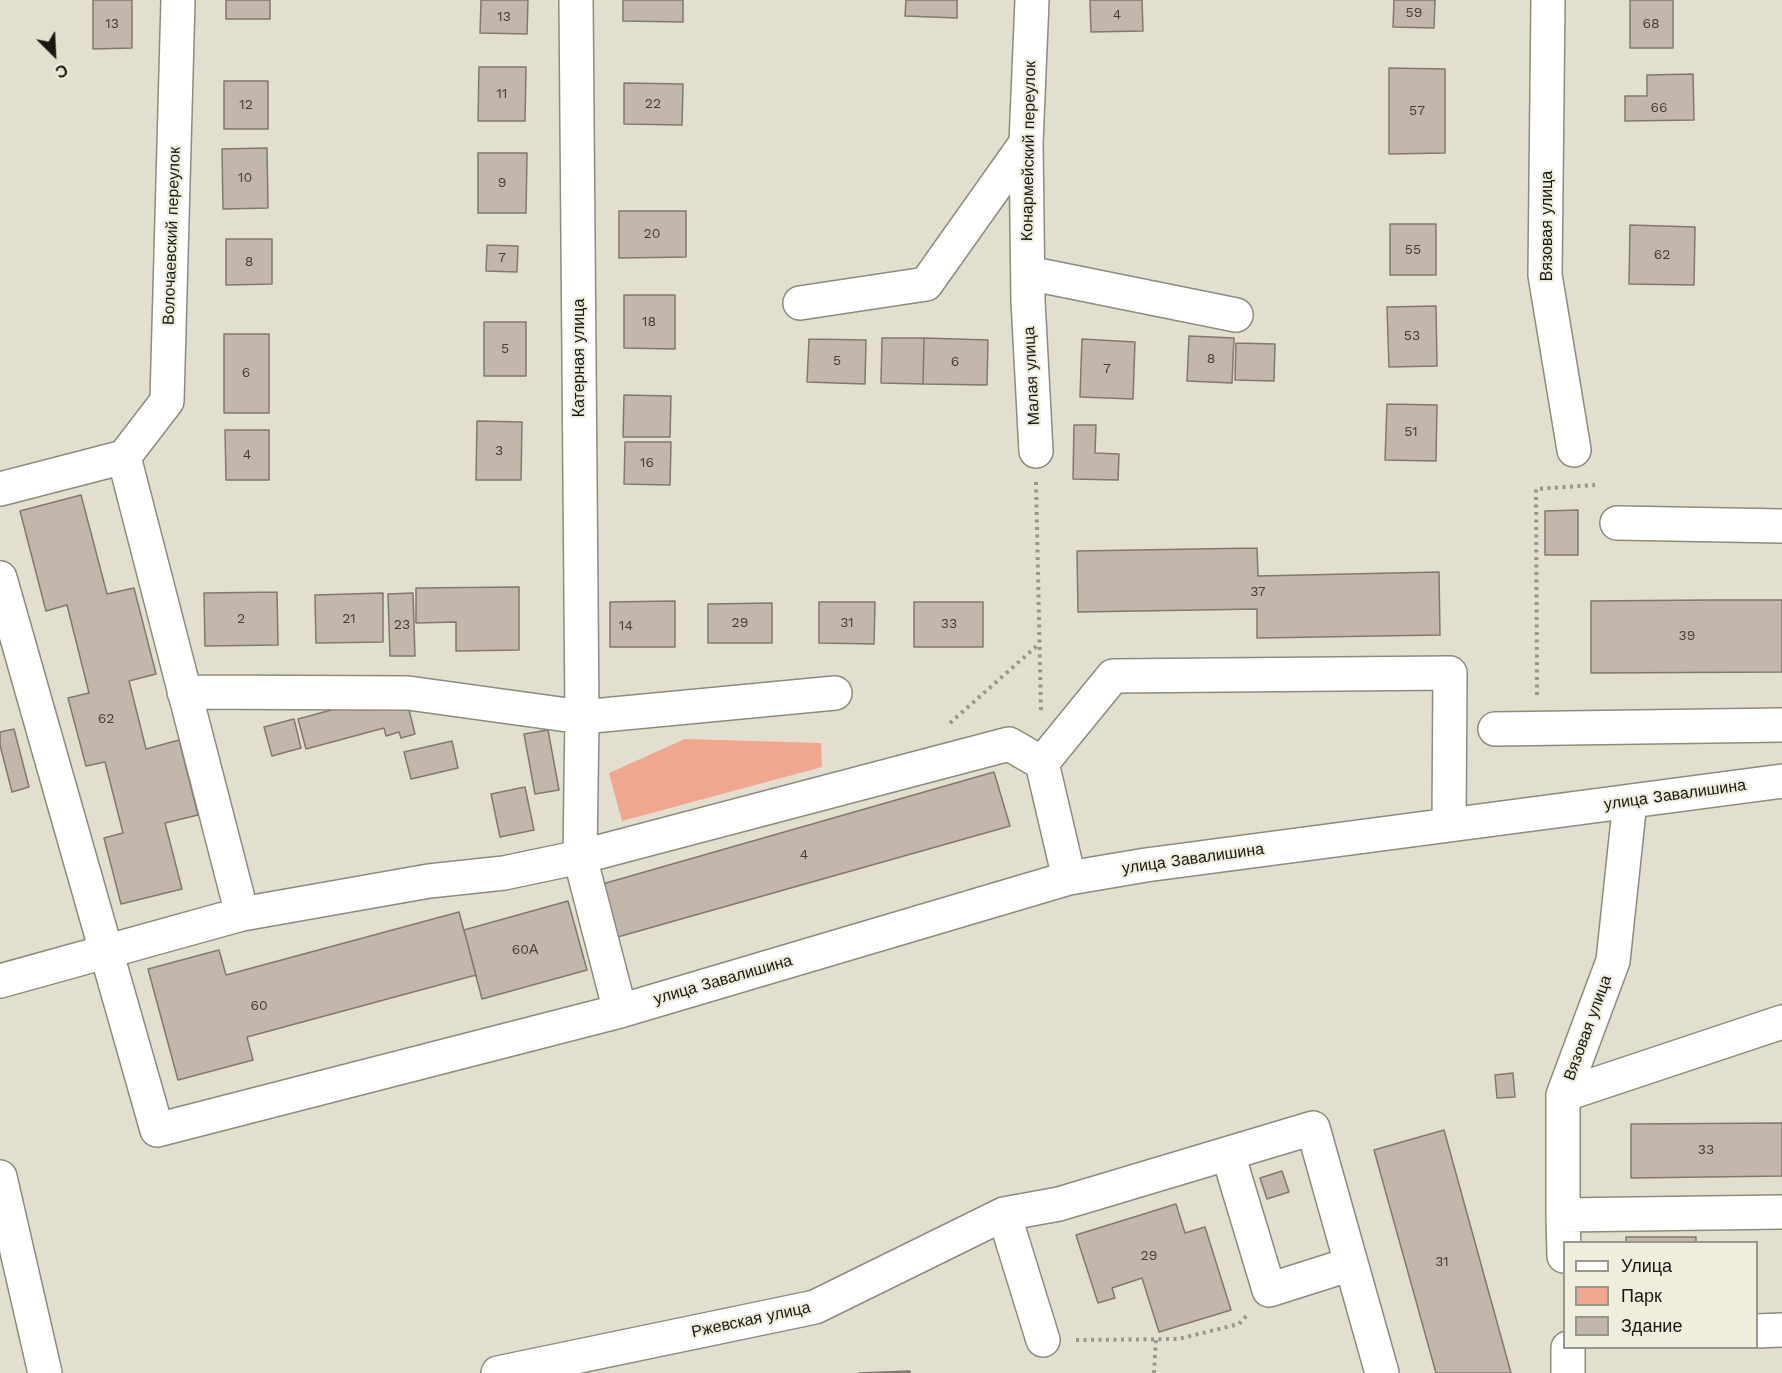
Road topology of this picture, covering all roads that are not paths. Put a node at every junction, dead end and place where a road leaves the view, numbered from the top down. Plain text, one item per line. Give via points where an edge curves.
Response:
1 (178, 0) edge
2 (576, 0) edge
3 (1032, 0) edge
4 (1548, 0) edge
5 (1026, 144) junction
6 (1028, 287) junction
7 (800, 303) dead end
8 (1236, 315) dead end
9 (1574, 450) road end
10 (1036, 451) road end
11 (124, 457) junction
12 (0, 489) edge
13 (1617, 523) road end
14 (1782, 526) edge
15 (0, 578) edge
16 (184, 692) junction
17 (835, 693) dead end
18 (582, 717) junction
19 (1782, 726) edge
20 (1495, 729) dead end
21 (1042, 763) junction
22 (1782, 781) edge
23 (1630, 801) junction
24 (1449, 825) junction
25 (580, 856) junction
26 (1069, 879) junction
27 (242, 914) junction
28 (106, 951) junction
29 (0, 981) edge
30 (620, 1011) junction
31 (1782, 1022) edge
32 (1563, 1095) junction
33 (1228, 1154) junction
34 (0, 1177) edge
35 (1782, 1212) edge
36 (1004, 1214) junction
37 (1563, 1215) junction
38 (1564, 1241) edge
39 (1351, 1264) junction
40 (1782, 1330) edge
41 (1758, 1331) edge
42 (1043, 1340) road end
43 (1568, 1349) edge
44 (45, 1373) edge
45 (498, 1373) edge
46 (1382, 1373) edge
47 (1568, 1373) edge

1 - 11 street, Волочаевский переулок via 167,401
2 - 18 street, Катерная улица
3 - 5 street, Конармейский переулок
4 - 9 street, Вязовая улица via 1545,275
5 - 6 street, Конармейский переулок
5 - 7 street via 926,284
6 - 8 street
6 - 10 street, Малая улица
11 - 12 street
11 - 16 street
13 - 14 street
15 - 28 street
16 - 18 street via 408,693
16 - 27 street
17 - 18 street
18 - 25 street, Катерная улица
19 - 20 street
21 - 24 street via 1113,676 1450,673
21 - 25 street via 1010,744
21 - 26 street
22 - 23 street, улица Завалишина
23 - 24 street, улица Завалишина
23 - 32 street, Вязовая улица via 1612,961
24 - 26 street, улица Завалишина via 1146,865
25 - 27 street via 504,873 429,881
25 - 30 street, Катерная улица
26 - 30 street, улица Завалишина
27 - 28 street
28 - 29 street
28 - 30 street, улица Завалишина via 157,1130
31 - 32 street
32 - 37 street, Вязовая улица
33 - 36 street, Ржевская улица via 1059,1204
33 - 39 street via 1269,1290
33 - 39 street, Ржевская улица via 1313,1128
34 - 44 street
35 - 37 street
36 - 42 street
36 - 45 street, Ржевская улица via 815,1307
37 - 38 street, Вязовая улица
39 - 46 street
40 - 41 street
43 - 47 street

